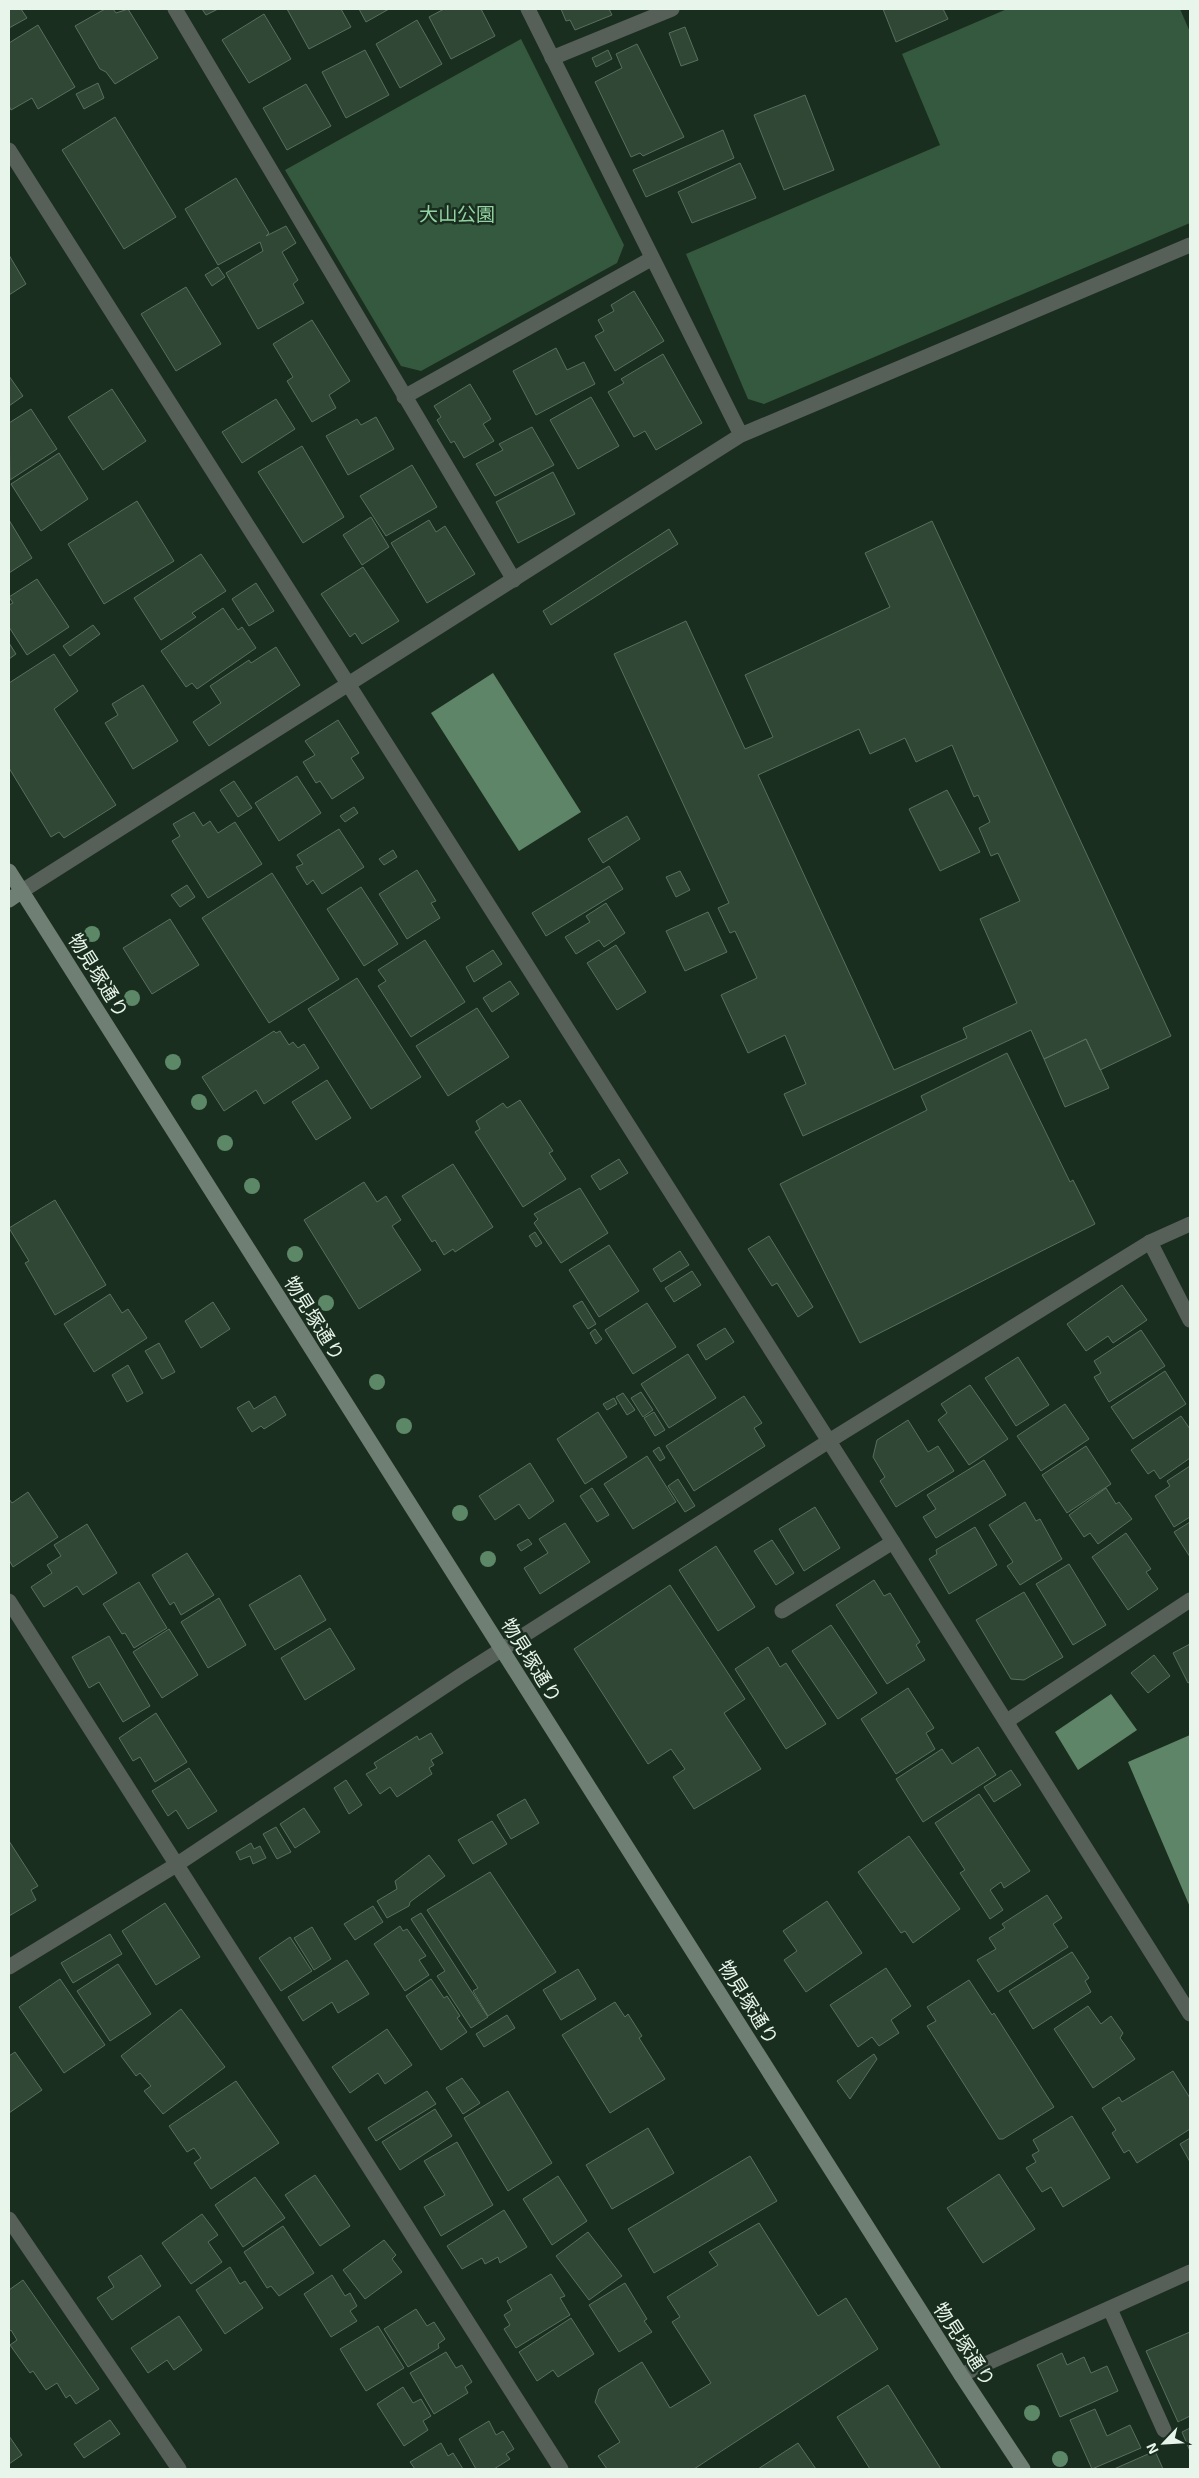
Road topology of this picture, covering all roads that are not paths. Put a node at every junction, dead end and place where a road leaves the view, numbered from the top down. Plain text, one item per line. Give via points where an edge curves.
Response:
1 (175, 9) edge
2 (528, 9) edge
3 (672, 9) edge
4 (552, 58) junction
5 (9, 150) edge
6 (1190, 245) edge
7 (651, 259) junction
8 (404, 396) junction
9 (741, 435) junction
10 (514, 580) junction
11 (348, 684) junction
12 (9, 870) edge
13 (22, 891) junction
14 (9, 900) edge
15 (1190, 1224) edge
16 (1150, 1242) junction
17 (1190, 1320) edge
18 (829, 1441) junction
19 (893, 1542) junction
20 (1190, 1600) edge
21 (9, 1601) edge
22 (782, 1611) dead end
23 (502, 1650) junction
24 (1006, 1721) junction
25 (176, 1865) junction
26 (9, 1967) edge
27 (1190, 2014) edge
28 (9, 2219) edge
29 (1190, 2273) edge
30 (1110, 2309) junction
31 (961, 2375) junction
32 (1164, 2430) dead end
33 (179, 2469) edge
34 (561, 2469) edge
35 (1023, 2469) edge

1 - 8 street
2 - 4 street
3 - 4 street
4 - 7 street
5 - 11 street
6 - 9 street
7 - 8 street
7 - 9 street
8 - 10 street
9 - 10 street
10 - 11 street
11 - 13 street
11 - 18 street
12 - 13 street, 物見塚通り
13 - 14 street
13 - 23 street, 物見塚通り
15 - 16 street
16 - 17 street
16 - 18 street
18 - 19 street
18 - 23 street
19 - 22 street
19 - 24 street
20 - 24 street
21 - 25 street
23 - 25 street
23 - 31 street, 物見塚通り
24 - 27 street
25 - 26 street
25 - 34 street
28 - 33 street
29 - 30 street
30 - 31 street
30 - 32 street
31 - 35 street, 物見塚通り

